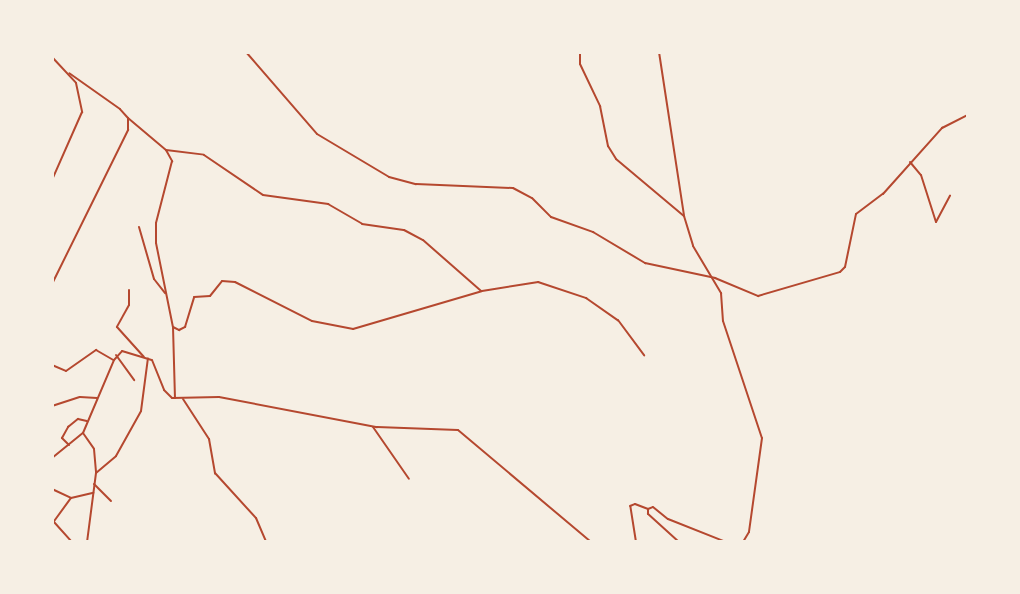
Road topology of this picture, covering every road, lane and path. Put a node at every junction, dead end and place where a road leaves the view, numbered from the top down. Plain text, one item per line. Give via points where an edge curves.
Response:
1 (246, 52) edge
2 (580, 52) edge
3 (659, 52) edge
4 (52, 57) edge
5 (69, 72) junction
6 (968, 115) edge
7 (128, 118) junction
8 (166, 150) junction
9 (910, 162) junction
10 (52, 180) edge
11 (950, 196) dead end
12 (684, 216) junction
13 (139, 227) dead end
14 (715, 278) junction
15 (52, 284) edge
16 (129, 290) dead end
17 (482, 291) junction
18 (165, 293) junction
19 (172, 327) junction
20 (644, 355) dead end
21 (117, 356) junction
22 (144, 357) junction
23 (148, 358) junction
24 (114, 360) junction
25 (52, 365) edge
26 (134, 380) dead end
27 (97, 398) junction
28 (176, 398) junction
29 (183, 399) junction
30 (52, 406) edge
31 (88, 422) junction
32 (373, 426) junction
33 (83, 433) junction
34 (69, 445) junction
35 (52, 458) edge
36 (96, 473) junction
37 (409, 479) dead end
38 (94, 484) junction
39 (52, 489) edge
40 (93, 493) junction
41 (71, 498) junction
42 (111, 501) dead end
43 (648, 509) junction
44 (53, 523) edge
45 (72, 542) edge
46 (87, 542) edge
47 (266, 542) edge
48 (591, 542) edge
49 (636, 542) edge
50 (679, 542) edge
51 (726, 542) edge
52 (743, 542) edge

1 - 14 street via 317,134 389,177 416,184 520,190 551,217 593,232 645,263
2 - 12 street via 580,64 600,106 608,146 616,159
3 - 12 street
4 - 5 street
5 - 7 street
5 - 10 street via 81,95 82,112
6 - 9 street via 942,128
7 - 8 street
7 - 15 street via 128,130
8 - 17 street via 204,155 263,195 328,204 362,224 404,230 423,240
8 - 18 street via 172,161 156,223
9 - 11 street via 921,175 936,222
9 - 14 street via 883,194 856,214 845,267 840,272 758,296
12 - 14 street via 693,246
13 - 18 street via 154,279
14 - 52 street via 723,321 762,438 749,532
16 - 22 street via 129,305 117,327
17 - 19 street via 353,329 312,321 235,282 222,281 210,296 194,297 185,327
17 - 20 street via 538,282 568,289 618,320
18 - 19 street
19 - 28 street
21 - 22 street via 122,351
21 - 24 street
21 - 26 street
22 - 23 street
23 - 28 street via 156,366 167,394
23 - 36 street via 141,411 116,456
24 - 25 street via 96,350 66,371
24 - 27 street via 107,383
27 - 30 street via 80,397
27 - 31 street
28 - 29 street
29 - 32 street via 219,397
29 - 47 street via 209,439 215,473 256,518
31 - 33 street
31 - 34 street via 78,418 68,427 62,438
32 - 37 street
32 - 48 street via 418,426 464,433
33 - 34 street
33 - 36 street via 94,449
34 - 35 street
36 - 38 street
38 - 40 street
38 - 42 street
39 - 41 street
40 - 41 street
40 - 46 street
41 - 44 street
43 - 49 street via 630,506
43 - 50 street via 648,514
43 - 51 street via 653,507 685,526
44 - 45 street

